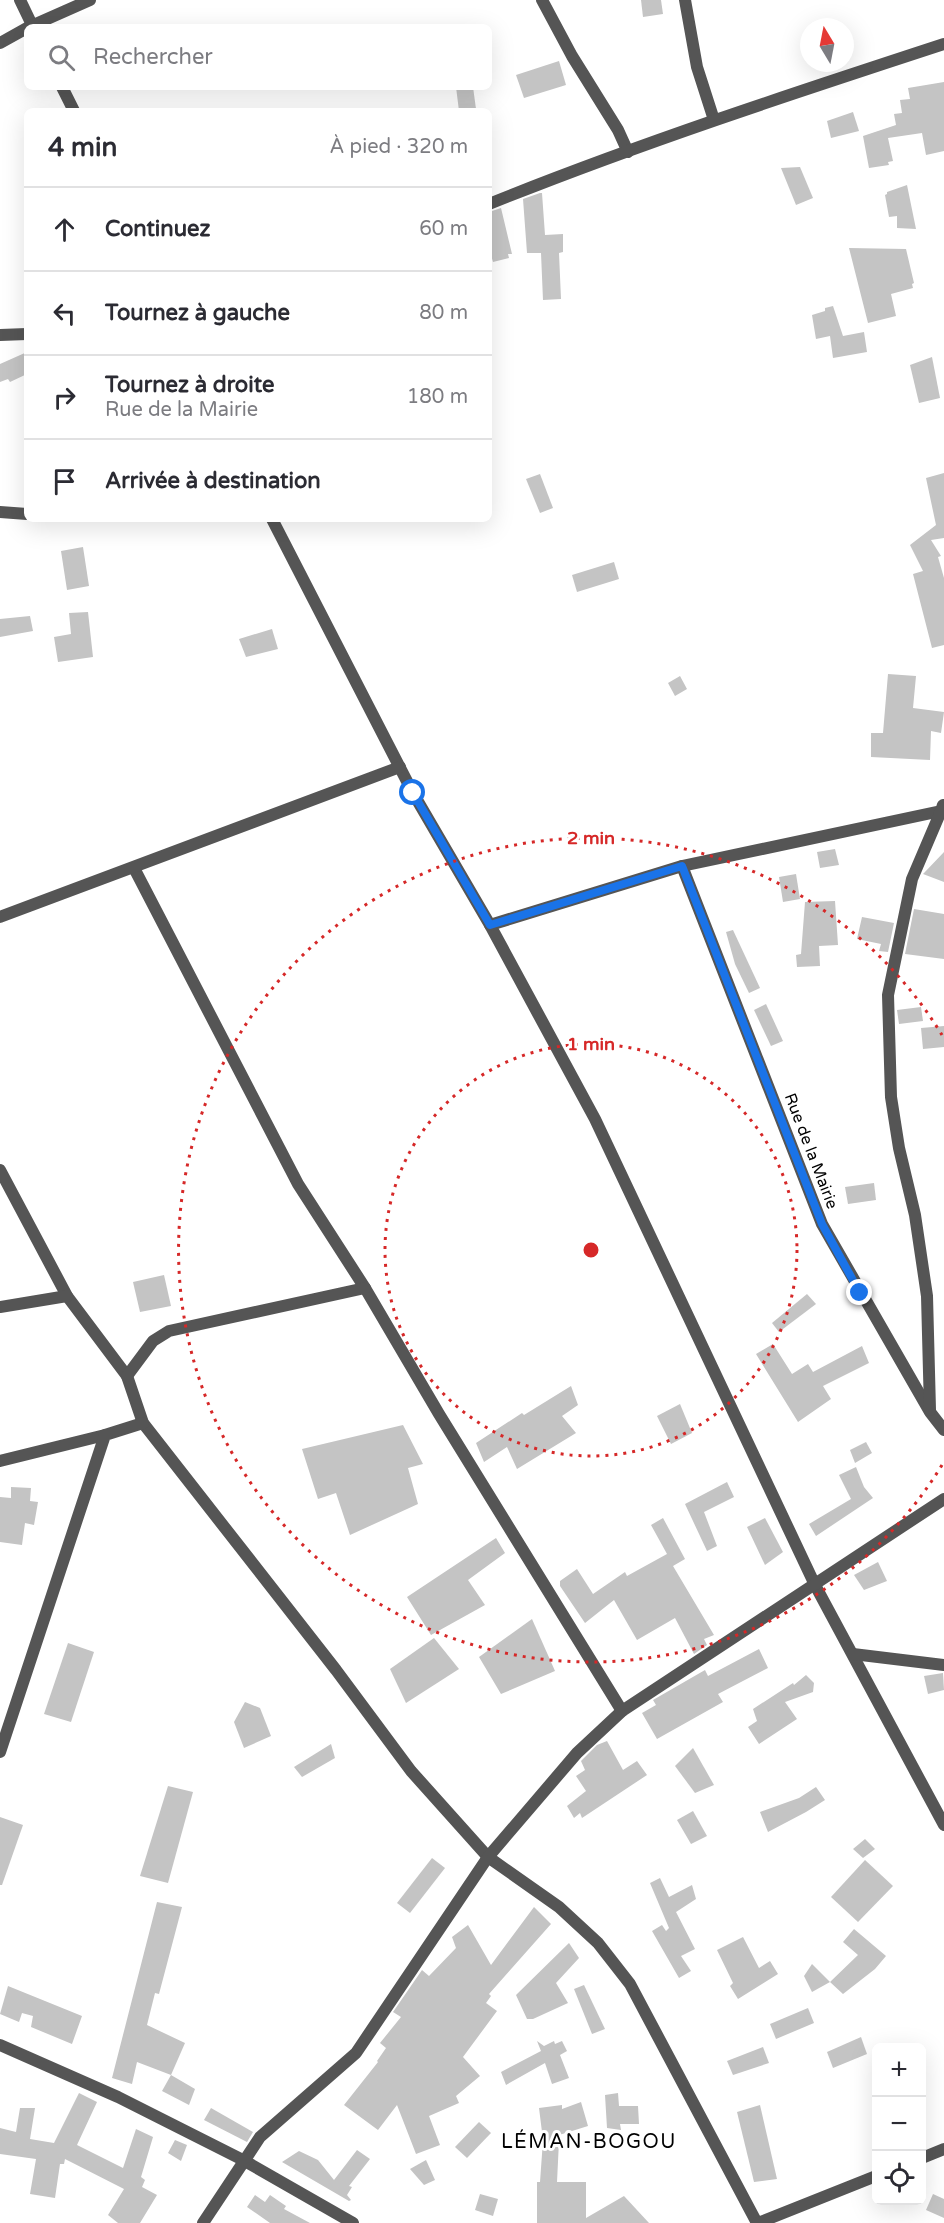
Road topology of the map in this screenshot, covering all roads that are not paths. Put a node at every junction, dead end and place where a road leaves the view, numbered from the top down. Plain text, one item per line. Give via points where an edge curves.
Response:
1 (21, 0) edge
2 (90, 0) edge
3 (542, 0) edge
4 (685, 0) edge
5 (29, 24) edge
6 (37, 24) edge
7 (24, 30) edge
8 (0, 43) edge
9 (944, 45) edge
10 (64, 90) edge
11 (72, 108) edge
12 (714, 120) junction
13 (628, 152) junction
14 (492, 203) edge
15 (24, 334) edge
16 (0, 335) edge
17 (0, 513) edge
18 (24, 514) edge
19 (274, 522) edge
20 (400, 767) junction
21 (943, 807) edge
22 (682, 866) junction
23 (134, 868) junction
24 (0, 917) edge
25 (490, 925) junction
26 (0, 1170) edge
27 (365, 1288) junction
28 (67, 1296) junction
29 (0, 1307) edge
30 (127, 1376) junction
31 (930, 1412) junction
32 (143, 1423) junction
33 (944, 1430) edge
34 (105, 1435) junction
35 (0, 1461) edge
36 (944, 1499) edge
37 (815, 1585) junction
38 (853, 1654) junction
39 (944, 1665) edge
40 (622, 1710) junction
41 (0, 1752) edge
42 (944, 1825) edge
43 (488, 1857) junction
44 (0, 2045) edge
45 (944, 2149) edge
46 (926, 2156) edge
47 (243, 2160) junction
48 (872, 2178) edge
49 (203, 2223) edge
50 (353, 2223) edge
51 (757, 2223) edge

1 - 5 street
2 - 6 street
3 - 13 street
4 - 12 street via 697,67
7 - 8 street
9 - 12 street
10 - 11 street
12 - 13 street
13 - 14 street
15 - 16 street
17 - 18 street
19 - 20 street
20 - 23 street
20 - 25 street
21 - 22 street
21 - 31 street via 912,879 888,995 891,1097 927,1296
22 - 25 street
22 - 31 street, Rue de la Mairie via 822,1224
23 - 24 street
23 - 27 street via 298,1184
25 - 37 street via 595,1119
26 - 28 street
27 - 30 street via 169,1331 153,1341
27 - 40 street
28 - 29 street
28 - 30 street
30 - 32 street
31 - 33 street, Rue de la Mairie
32 - 34 street
32 - 43 street via 411,1771
34 - 35 street
34 - 41 street
36 - 37 street
37 - 38 street
37 - 40 street
38 - 39 street
38 - 42 street
40 - 43 street via 577,1753
43 - 47 street via 356,2053 260,2137
43 - 51 street via 559,1907 598,1943 630,1984
44 - 47 street via 118,2097
45 - 46 street
47 - 49 street
47 - 50 street
48 - 51 street

